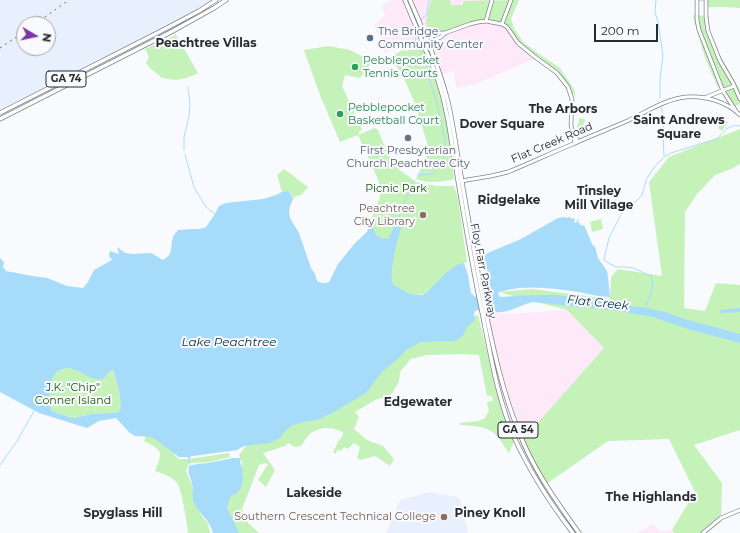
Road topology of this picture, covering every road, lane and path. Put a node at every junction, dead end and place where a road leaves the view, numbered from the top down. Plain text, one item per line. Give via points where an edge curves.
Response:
1 (216, 0) edge
2 (226, 0) edge
3 (405, 0) edge
4 (410, 0) edge
5 (492, 0) edge
6 (511, 0) edge
7 (697, 0) edge
8 (706, 0) edge
9 (486, 21) junction
10 (502, 24) junction
11 (425, 41) junction
12 (734, 86) junction
13 (723, 91) junction
14 (704, 98) junction
15 (740, 99) edge
16 (737, 112) junction
17 (0, 113) edge
18 (740, 115) edge
19 (0, 119) edge
20 (576, 142) junction
21 (460, 181) junction
22 (484, 315) junction
23 (740, 510) edge
24 (573, 533) edge
25 (579, 533) edge
26 (703, 533) edge

1 - 17 main road, GA 74 via 167,28
2 - 19 main road, GA 74 via 177,29
3 - 11 main road, Floy Farr Parkway / GA 54
4 - 11 main road, Floy Farr Parkway / GA 54
5 - 9 street
6 - 10 street
7 - 13 street via 699,30
8 - 12 street via 708,31
9 - 10 street
9 - 11 street
10 - 20 street via 524,49 557,73 568,87 572,99 571,120
11 - 21 main road, Floy Farr Parkway / GA 54 via 440,72 448,101
12 - 13 street
12 - 15 street
13 - 14 street
13 - 16 street
14 - 16 street, Flat Creek Road via 722,103
14 - 20 street, Flat Creek Road via 687,97 672,100
16 - 18 street, Flat Creek Road
20 - 21 street, Flat Creek Road via 508,172
21 - 22 main road, Floy Farr Parkway / GA 54
22 - 24 main road, Floy Farr Parkway / GA 54 via 498,390 514,436 538,483
22 - 25 main road, Floy Farr Parkway / GA 54 via 519,432 538,473
23 - 26 street via 721,518

